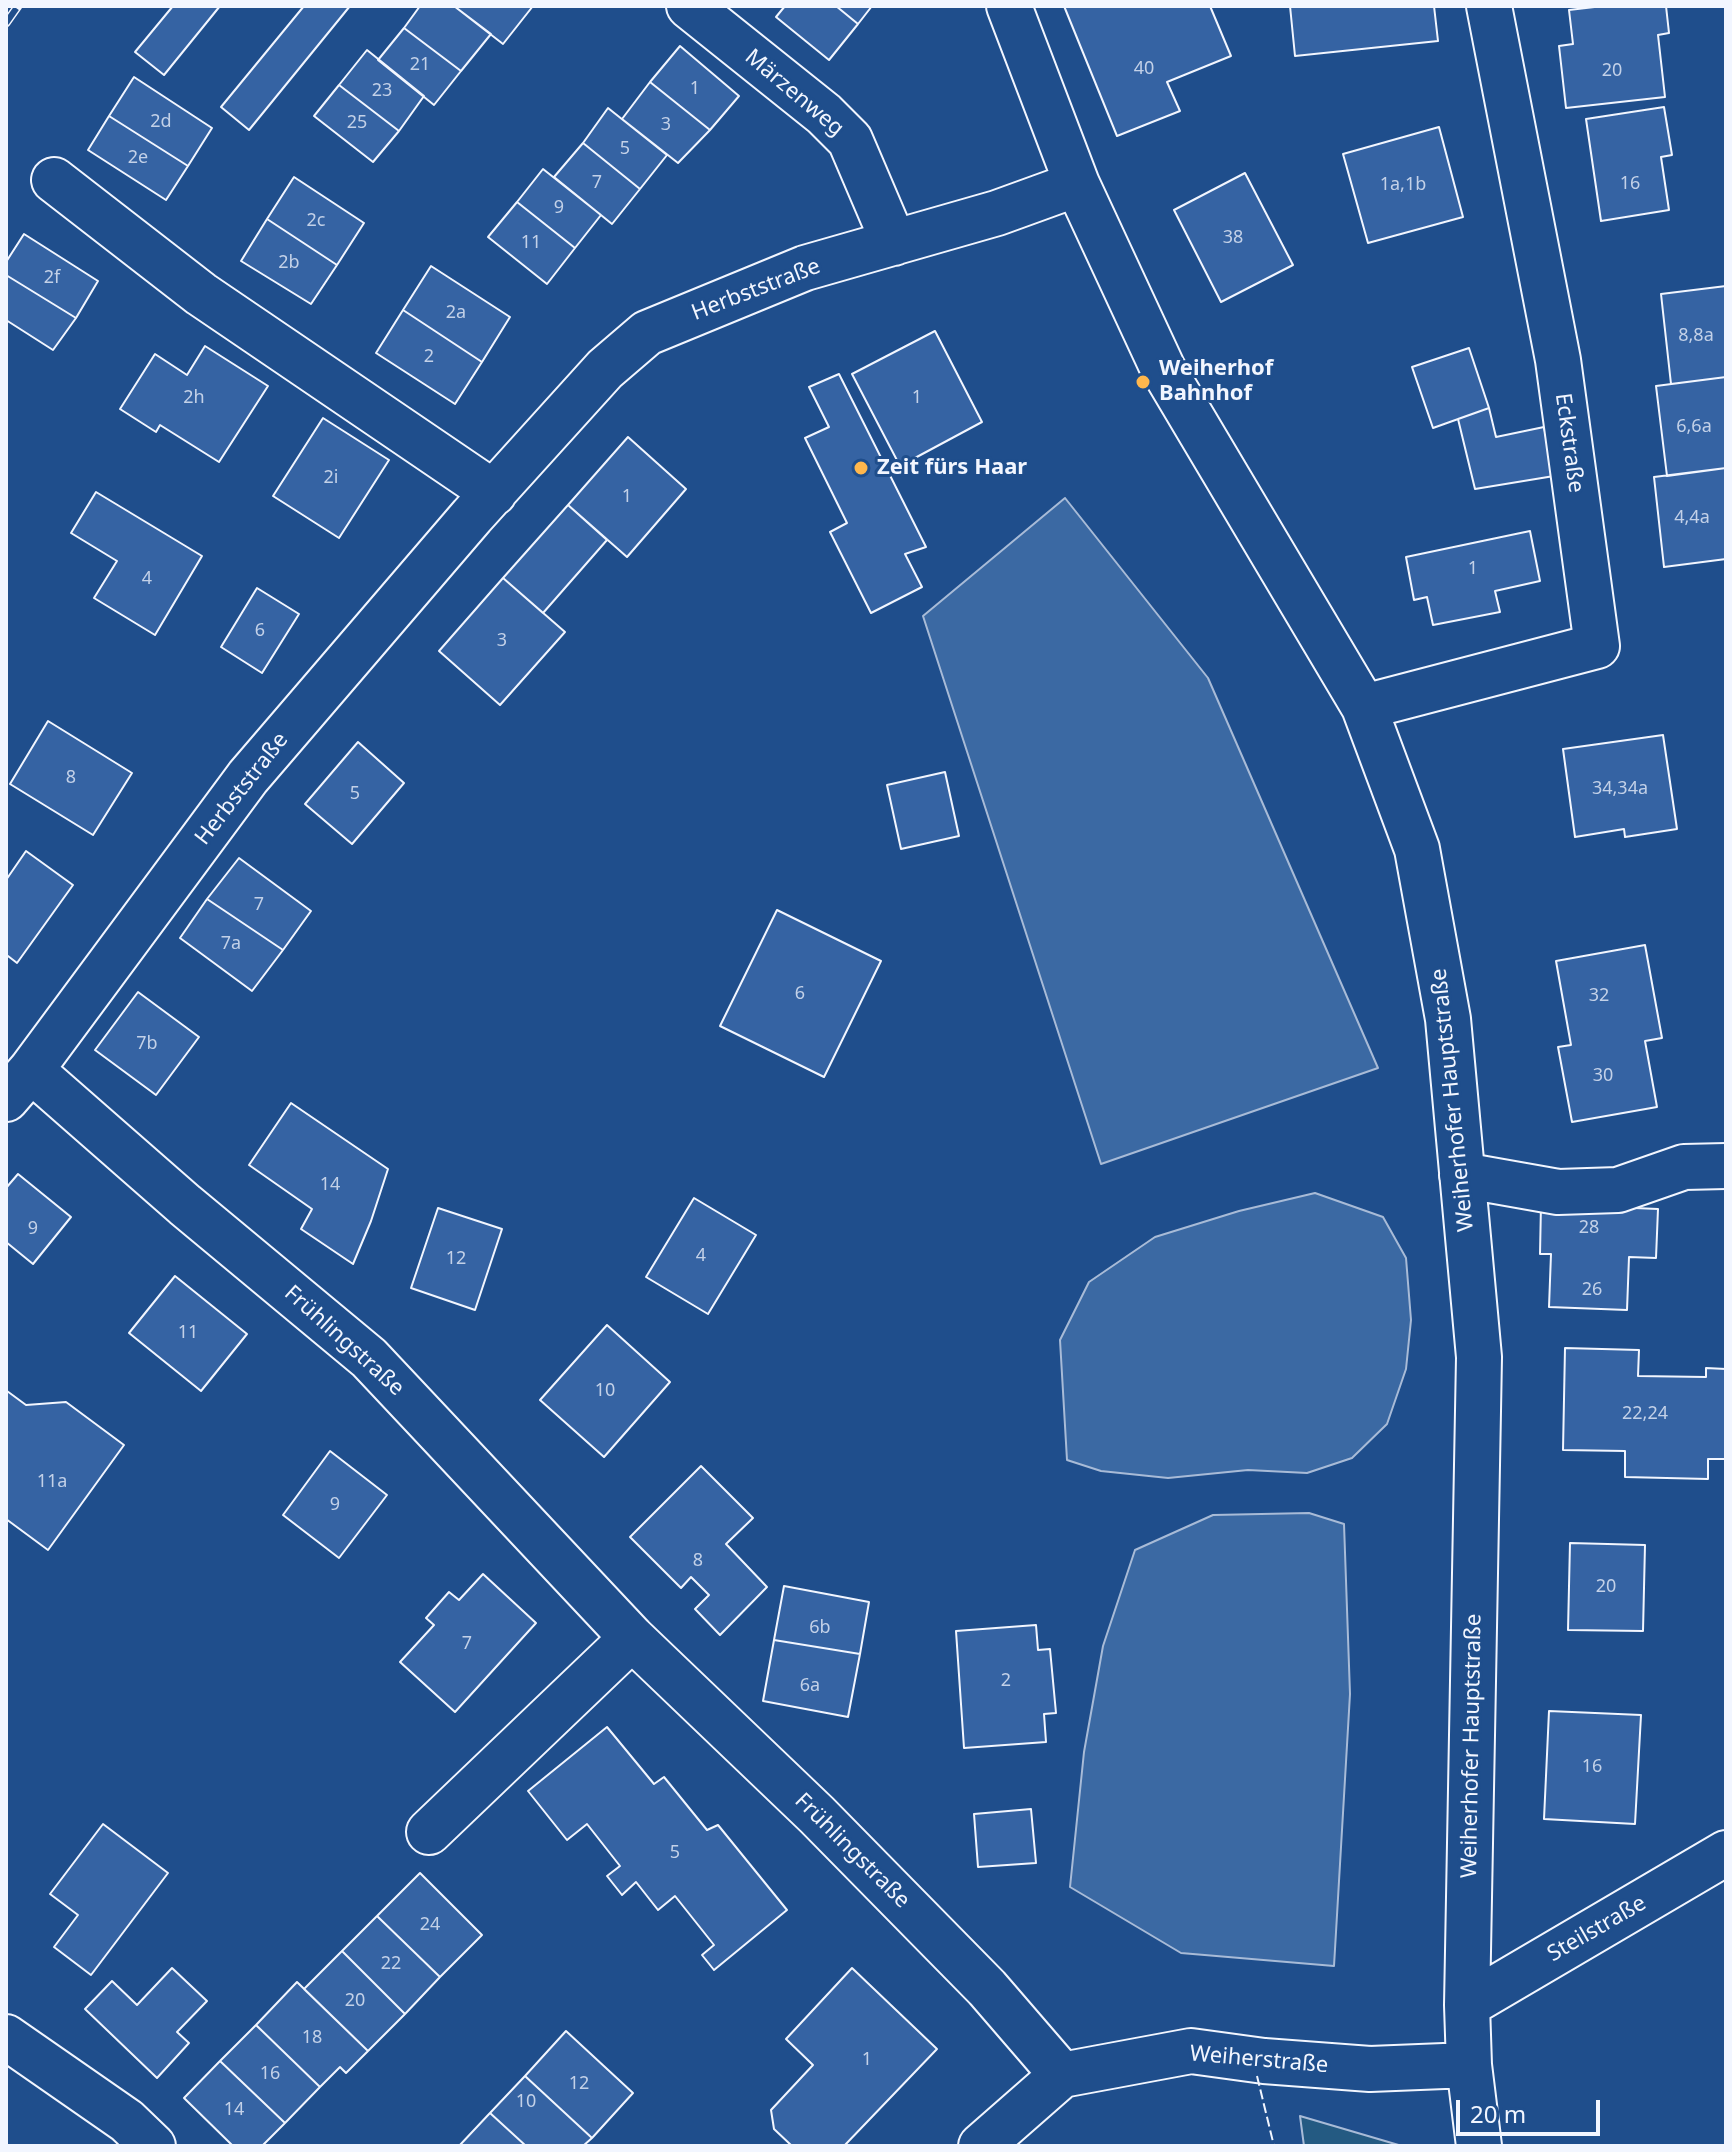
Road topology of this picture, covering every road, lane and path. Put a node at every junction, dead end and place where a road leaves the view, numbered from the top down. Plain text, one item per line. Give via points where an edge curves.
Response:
1 (689, 6) edge
2 (1009, 6) edge
3 (1489, 6) edge
4 (54, 180) dead end
5 (1077, 184) junction
6 (894, 243) junction
7 (494, 493) junction
8 (1364, 707) junction
9 (15, 1084) edge
10 (1726, 1166) edge
11 (1462, 1175) junction
12 (632, 1638) junction
13 (429, 1832) dead end
14 (1726, 1853) edge
15 (1467, 2005) junction
16 (6, 2037) edge
17 (1469, 2065) junction
18 (1062, 2075) junction
19 (153, 2146) edge
20 (981, 2146) edge
21 (1479, 2146) edge

1 - 6 street, Märzenweg via 850,140
2 - 5 street, Weiherhofer Hauptstraße
3 - 8 street, Eckstraße via 1558,360 1597,646
4 - 7 street via 201,294
5 - 6 street, Herbststraße
5 - 8 street, Weiherhofer Hauptstraße via 1163,369
6 - 7 street, Herbststraße via 805,268 647,333 605,369
7 - 9 street, Herbststraße via 248,777
8 - 11 street, Weiherhofer Hauptstraße via 1417,849 1448,1019
9 - 12 street, Frühlingstraße via 185,1205 369,1358
10 - 11 street via 1684,1167 1618,1190 1558,1192
11 - 15 street, Weiherhofer Hauptstraße via 1479,1357
12 - 13 street
12 - 18 street, Frühlingstraße via 977,1977
14 - 15 street, Steilstraße
15 - 17 street, Weiherhofer Hauptstraße
16 - 19 street via 127,2121
17 - 18 street, Weiherstraße via 1370,2069 1191,2051
17 - 21 street, Weiherhofer Hauptstraße
18 - 20 street

